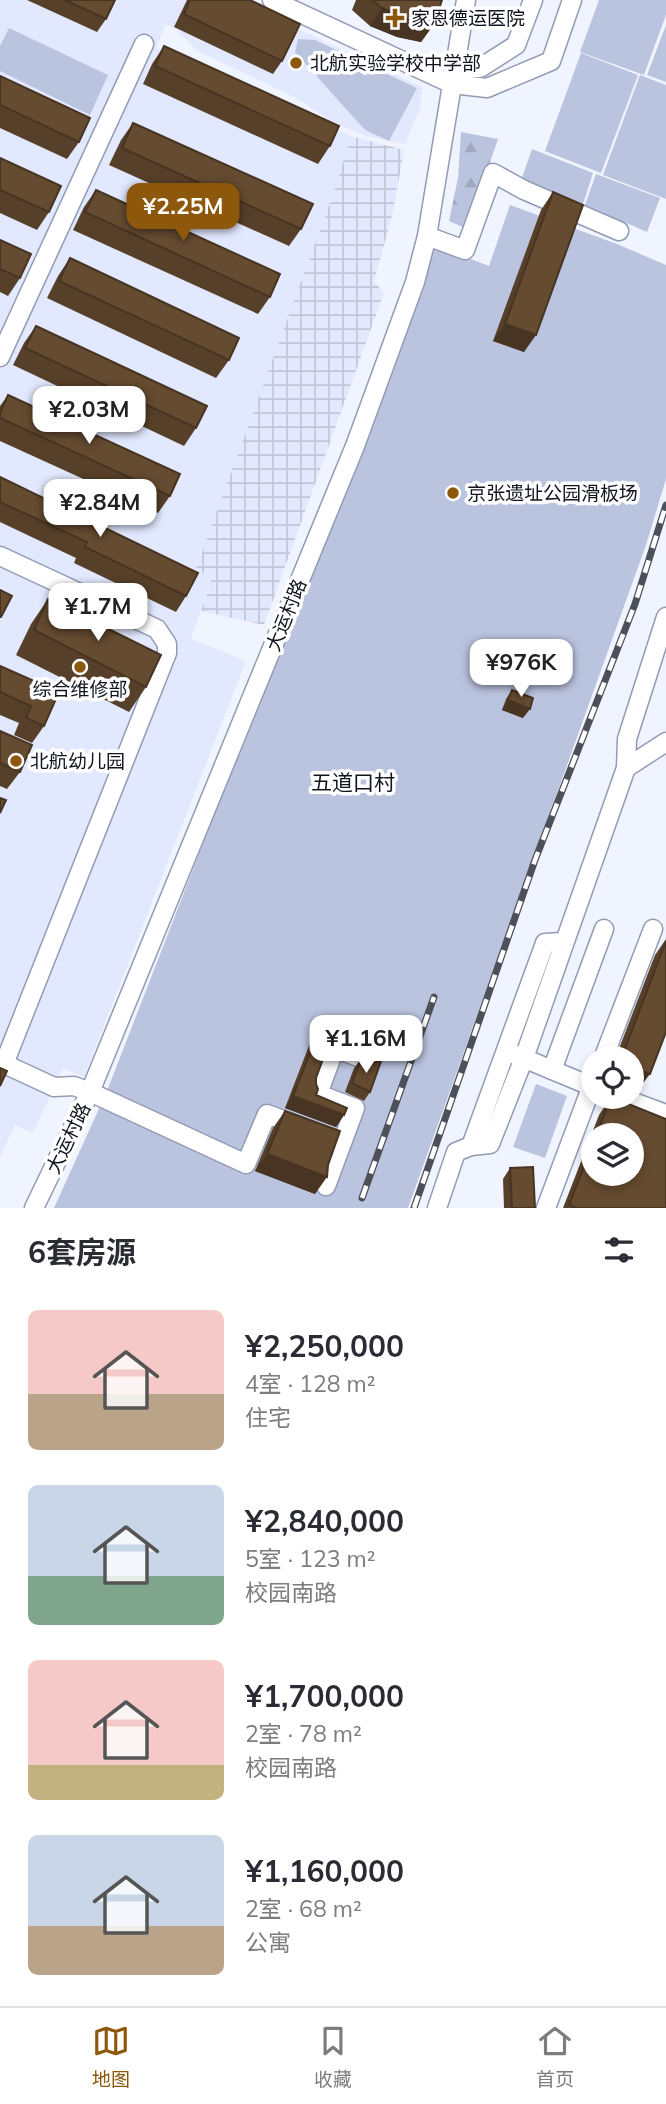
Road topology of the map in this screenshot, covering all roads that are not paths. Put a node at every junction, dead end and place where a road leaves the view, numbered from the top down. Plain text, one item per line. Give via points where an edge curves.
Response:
1 (272, 0) edge
2 (466, 0) edge
3 (533, 0) edge
4 (572, 0) edge
5 (144, 44) dead end
6 (453, 76) junction
7 (619, 231) dead end
8 (427, 236) junction
9 (0, 357) edge
10 (0, 556) edge
11 (666, 617) edge
12 (666, 742) edge
13 (626, 768) junction
14 (604, 929) dead end
15 (653, 929) dead end
16 (563, 942) junction
17 (608, 1046) edge
18 (506, 1051) junction
19 (524, 1058) junction
20 (369, 1061) edge
21 (2, 1063) edge
22 (552, 1070) junction
23 (581, 1081) edge
24 (90, 1092) junction
25 (644, 1106) edge
26 (584, 1109) edge
27 (666, 1114) edge
28 (342, 1142) junction
29 (471, 1146) junction
30 (326, 1186) edge
31 (34, 1208) edge
32 (437, 1208) edge
33 (546, 1208) edge

1 - 6 street
2 - 6 street, 大运村路
3 - 6 street via 516,45 480,68
4 - 6 street via 551,61 486,88
5 - 9 street
6 - 8 street, 大运村路
7 - 8 street via 523,194 493,173 464,250
8 - 24 street, 大运村路 via 415,282 355,446
10 - 21 street via 158,629 167,645
11 - 13 street via 627,739
12 - 13 street
13 - 16 street
14 - 22 street
15 - 17 street
16 - 18 street via 545,943
16 - 19 street
18 - 19 street
18 - 29 street
19 - 22 street
19 - 29 street via 490,1144
20 - 28 street via 335,1048 318,1094 355,1108
21 - 24 street via 54,1087 74,1086
22 - 23 street
24 - 28 street via 246,1164 267,1114
24 - 31 street, 大运村路
25 - 27 street
26 - 33 street
28 - 30 street
29 - 32 street via 456,1152

